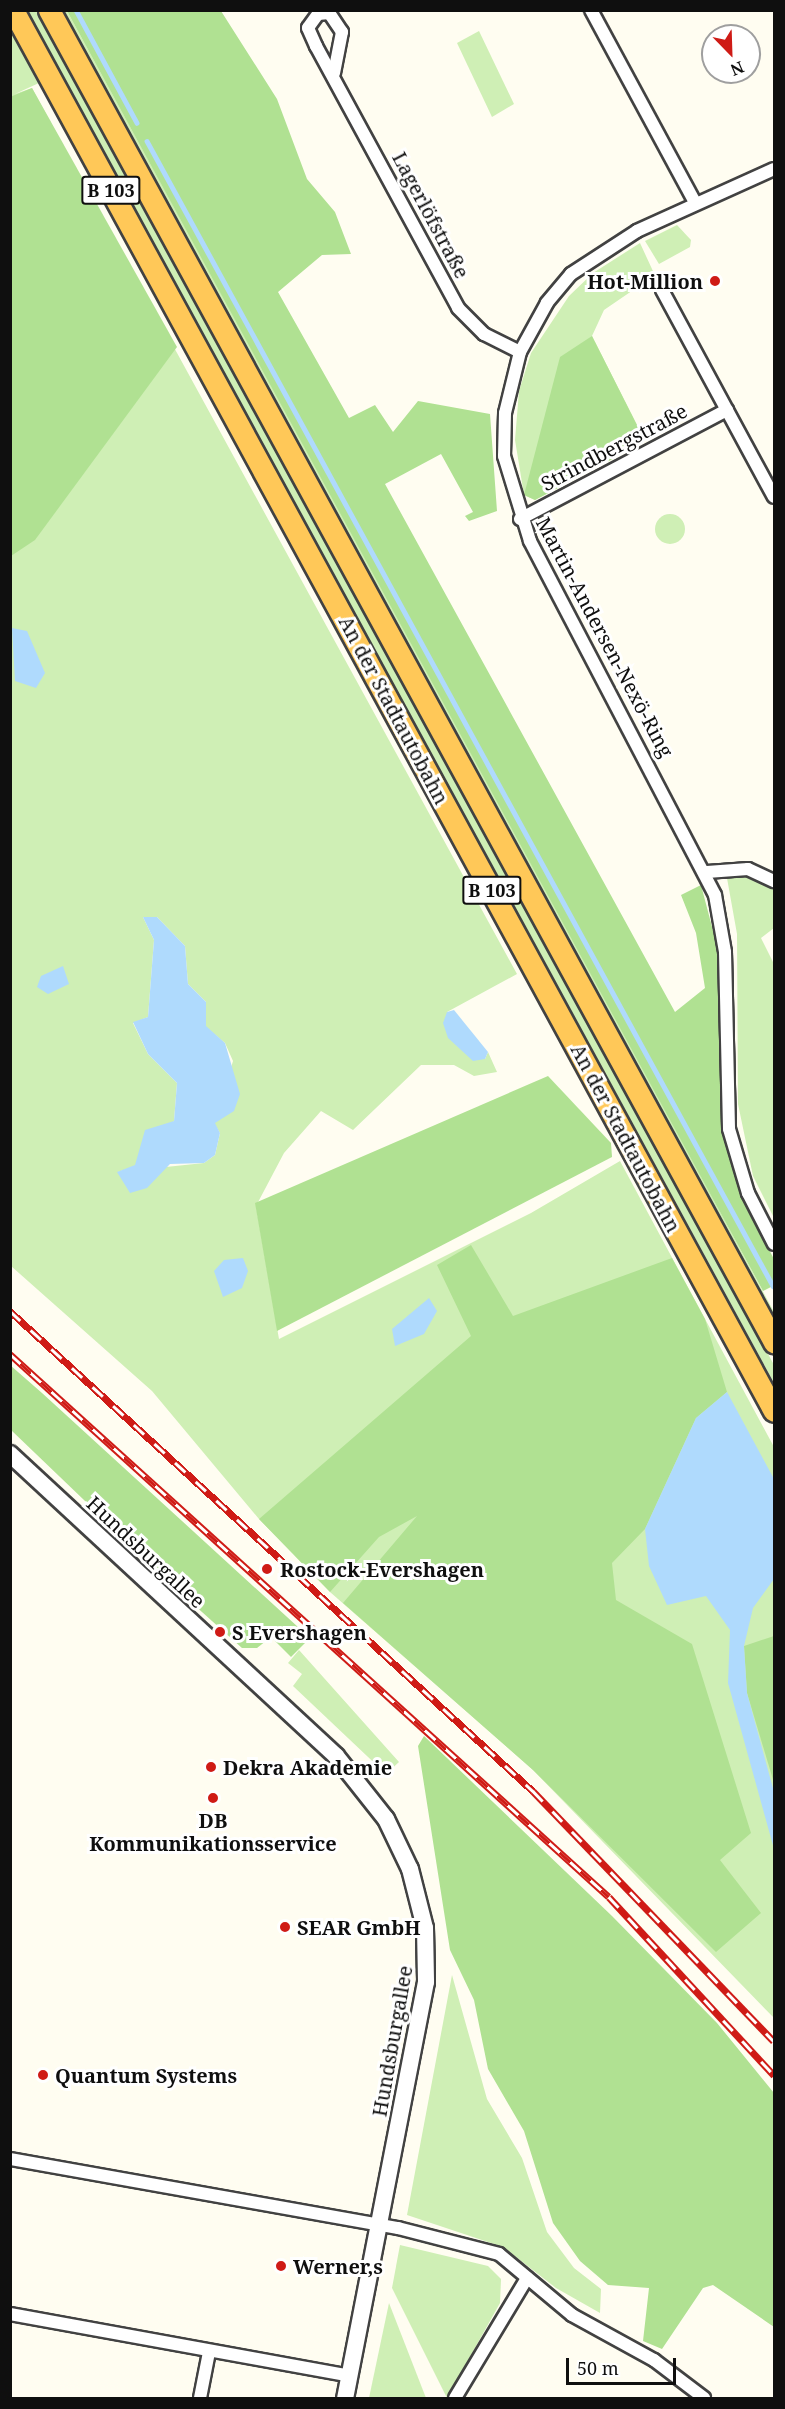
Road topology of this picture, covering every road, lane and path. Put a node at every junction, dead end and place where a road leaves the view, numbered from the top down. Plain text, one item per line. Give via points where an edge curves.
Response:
1 (13, 10) edge
2 (49, 10) edge
3 (591, 10) edge
4 (334, 73) dead end
5 (774, 169) edge
6 (695, 202) junction
7 (662, 290) dead end
8 (520, 352) junction
9 (727, 410) junction
10 (774, 496) edge
11 (520, 519) junction
12 (707, 872) junction
13 (774, 881) edge
14 (774, 1244) edge
15 (774, 1342) edge
16 (774, 1411) edge
17 (10, 1454) edge
18 (13, 2161) edge
19 (378, 2225) junction
20 (527, 2278) junction
21 (10, 2314) edge
22 (209, 2352) junction
23 (350, 2376) junction
24 (200, 2398) edge
25 (345, 2398) edge
26 (455, 2398) edge
27 (704, 2398) edge

1 - 16 highway, An der Stadtautobahn / B 103
2 - 15 highway, An der Stadtautobahn / B 103
3 - 6 street
4 - 8 street, Lagerlöfstraße via 458,308 484,334
5 - 6 street, Martin-Andersen-Nexö-Ring
6 - 8 street, Martin-Andersen-Nexö-Ring via 601,250 571,274 547,303
7 - 9 street
8 - 11 street, Martin-Andersen-Nexö-Ring via 508,394 504,456
9 - 10 street
9 - 11 street, Strindbergstraße
11 - 12 street, Martin-Andersen-Nexö-Ring
12 - 13 street via 748,869
12 - 14 street, Martin-Andersen-Nexö-Ring via 725,952 729,1129 744,1183
17 - 19 street, Hundsburgallee via 336,1756 372,1797 400,1843 420,1902 426,1972
18 - 19 street
19 - 20 street via 499,2254
19 - 23 street, Hundsburgallee
20 - 26 street
20 - 27 street via 572,2315 654,2360
21 - 22 street
22 - 23 street
22 - 24 street
23 - 25 street, Hundsburgallee

